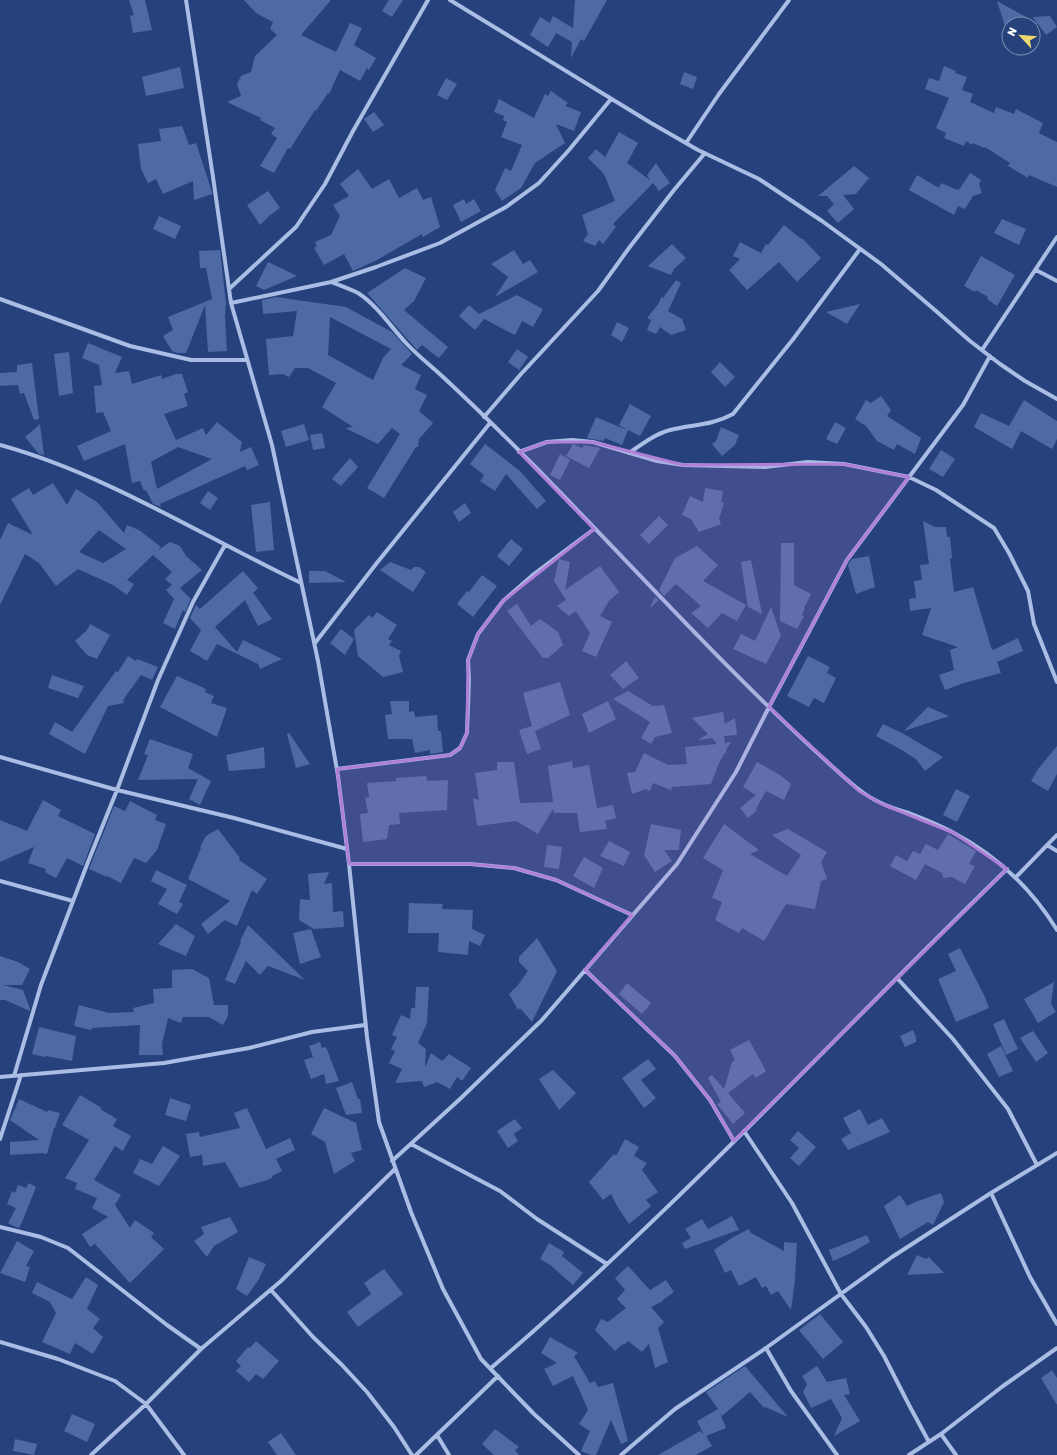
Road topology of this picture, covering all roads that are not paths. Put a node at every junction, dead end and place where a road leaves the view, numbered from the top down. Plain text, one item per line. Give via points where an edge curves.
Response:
1 (186, 0) edge
2 (428, 0) edge
3 (450, 0) edge
4 (789, 0) edge
5 (611, 99) junction
6 (686, 143) junction
7 (705, 153) junction
8 (1057, 237) edge
9 (860, 249) junction
10 (1036, 270) junction
11 (1057, 280) edge
12 (331, 282) junction
13 (229, 289) junction
14 (0, 299) edge
15 (231, 303) junction
16 (982, 350) junction
17 (990, 356) junction
18 (248, 360) junction
19 (1057, 399) edge
20 (484, 417) junction
21 (490, 423) junction
22 (0, 445) edge
23 (519, 452) junction
24 (629, 453) junction
25 (909, 477) junction
26 (594, 529) junction
27 (226, 545) junction
28 (301, 583) junction
29 (315, 643) junction
30 (1057, 682) edge
31 (769, 707) junction
32 (0, 757) edge
33 (337, 769) junction
34 (117, 790) junction
35 (1057, 835) edge
36 (1047, 846) junction
37 (347, 848) junction
38 (1057, 851) edge
39 (349, 864) junction
40 (1007, 869) junction
41 (1016, 878) junction
42 (0, 881) edge
43 (73, 901) junction
44 (632, 916) junction
45 (1057, 930) edge
46 (585, 970) junction
47 (897, 978) junction
48 (365, 1025) junction
49 (21, 1075) junction
50 (14, 1076) junction
51 (0, 1077) edge
52 (744, 1131) junction
53 (0, 1139) edge
54 (734, 1141) junction
55 (411, 1144) junction
56 (1057, 1153) edge
57 (392, 1161) junction
58 (1037, 1165) junction
59 (395, 1169) junction
60 (991, 1193) junction
61 (0, 1227) edge
62 (607, 1264) junction
63 (271, 1290) junction
64 (841, 1294) junction
65 (1057, 1324) edge
66 (0, 1342) edge
67 (766, 1348) junction
68 (1057, 1348) edge
69 (201, 1349) junction
70 (491, 1368) junction
71 (498, 1376) junction
72 (146, 1404) junction
73 (941, 1434) junction
74 (437, 1435) junction
75 (929, 1442) junction
76 (91, 1455) edge
77 (184, 1455) edge
78 (412, 1455) edge
79 (416, 1455) edge
80 (449, 1455) edge
81 (579, 1455) edge
82 (621, 1455) edge
83 (837, 1455) edge
84 (909, 1455) edge
85 (956, 1455) edge

1 - 13 street
2 - 13 street via 325,184 296,228
3 - 5 street
4 - 6 street
5 - 6 street
5 - 12 street via 570,150 539,183 506,207 440,243
6 - 7 street
7 - 9 street via 759,180
7 - 20 street via 628,248 598,291
8 - 10 street
9 - 16 street
9 - 24 street via 733,414 721,421 657,434
10 - 11 street
10 - 16 street
12 - 15 street
12 - 20 street via 359,294 380,312 407,344
13 - 15 street
14 - 18 street via 130,346 191,360
15 - 18 street
16 - 17 street
17 - 19 street via 1025,381
17 - 25 street via 963,405
18 - 28 street via 272,445
20 - 21 street
21 - 23 street
21 - 29 street
22 - 27 street via 73,469
23 - 24 street via 547,442 572,440 593,442
23 - 26 street
24 - 25 street via 683,465 766,467 808,462 844,464
25 - 30 street via 936,490 994,528 1028,591 1034,624
25 - 31 street via 847,560
26 - 31 street
26 - 33 street via 503,601 478,634 468,660 467,733 460,748 450,755
27 - 28 street
27 - 34 street via 193,602 158,680
28 - 29 street
29 - 33 street
31 - 40 street via 859,790 882,804 954,833 994,857
31 - 44 street via 736,772 676,864
32 - 34 street
33 - 37 street
34 - 37 street
34 - 43 street
35 - 36 street
36 - 38 street
36 - 41 street
37 - 39 street
39 - 44 street via 470,864 514,868 556,880
39 - 48 street
40 - 41 street
40 - 47 street
41 - 45 street
42 - 43 street
43 - 50 street via 41,985
44 - 46 street
46 - 54 street via 675,1056 710,1100
46 - 55 street via 542,1020
47 - 52 street
47 - 58 street via 953,1039 1008,1109
48 - 49 street via 312,1032 249,1048 164,1063
48 - 57 street via 379,1122
49 - 50 street
49 - 53 street
50 - 51 street
52 - 54 street
52 - 64 street via 792,1203
54 - 62 street
55 - 57 street
55 - 62 street via 500,1191 537,1219
56 - 58 street
57 - 59 street
58 - 60 street
59 - 63 street
59 - 70 street via 443,1289 481,1359
60 - 64 street
60 - 65 street via 1030,1277
61 - 69 street via 41,1237 68,1248
62 - 70 street
63 - 69 street
63 - 78 street via 367,1392
64 - 67 street
64 - 75 street via 884,1356
66 - 72 street via 58,1359 116,1381
67 - 82 street via 675,1409
67 - 83 street via 791,1391
68 - 73 street
69 - 72 street
70 - 71 street
71 - 74 street
71 - 81 street via 534,1414
72 - 76 street
72 - 77 street
73 - 75 street
73 - 85 street
74 - 79 street
74 - 80 street
75 - 84 street

